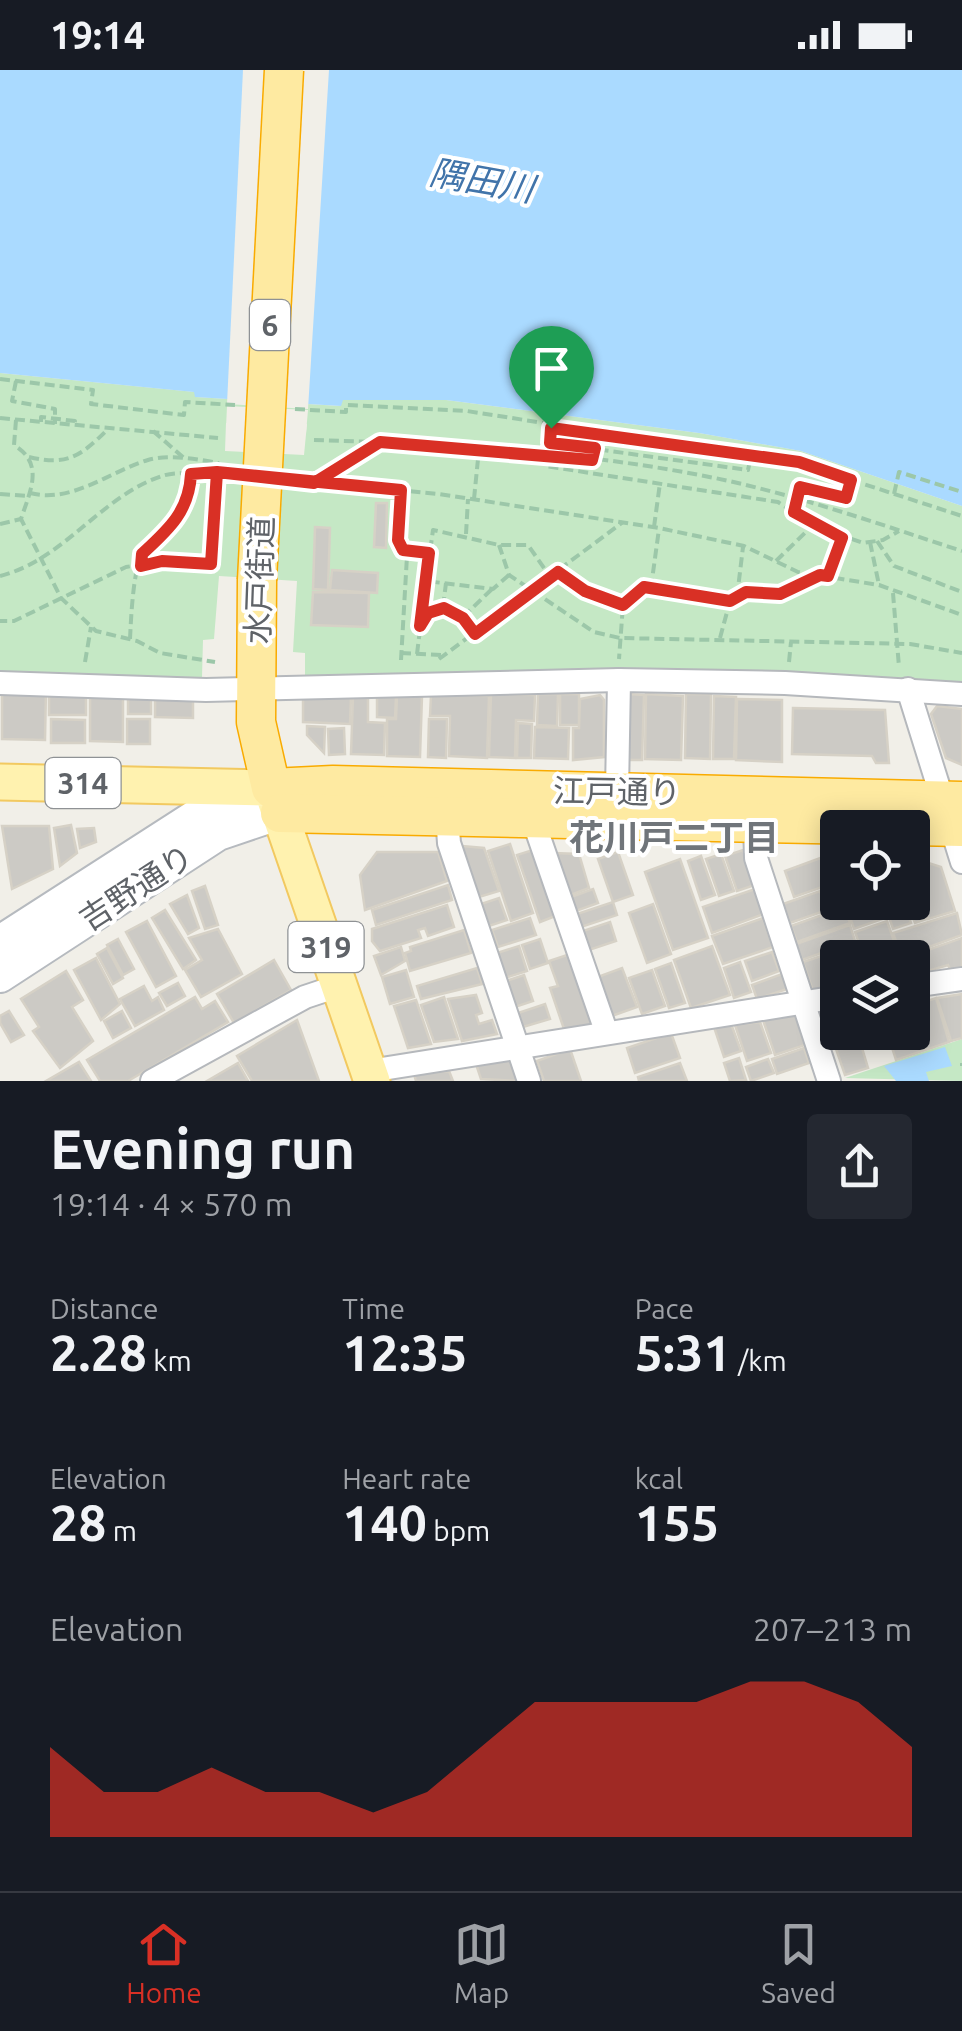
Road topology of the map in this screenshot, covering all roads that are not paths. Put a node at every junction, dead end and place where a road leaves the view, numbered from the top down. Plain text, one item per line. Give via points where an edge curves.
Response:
1 (284, 70) edge
2 (619, 672) junction
3 (904, 680) junction
4 (0, 683) edge
5 (255, 688) junction
6 (962, 694) edge
7 (0, 782) edge
8 (166, 786) junction
9 (617, 791) junction
10 (276, 800) junction
11 (226, 802) junction
12 (953, 813) edge
13 (448, 816) junction
14 (532, 817) junction
15 (755, 822) junction
16 (962, 862) edge
17 (0, 942) edge
18 (0, 976) edge
19 (962, 979) edge
20 (930, 983) edge
21 (338, 986) junction
22 (820, 1000) edge
23 (802, 1002) junction
24 (606, 1031) junction
25 (517, 1045) junction
26 (370, 1076) edge
27 (152, 1081) edge
28 (529, 1081) edge
29 (829, 1081) edge

1 - 5 highway, 水戸街道 / 6, bridge
2 - 3 street
2 - 5 street
2 - 9 street
3 - 6 street
3 - 12 street
4 - 5 street
5 - 10 highway, 水戸街道 / 6 via 258,732
7 - 8 main road, 314
8 - 10 main road, 314
8 - 11 main road, 314
9 - 10 highway, 江戸通り via 333,784
9 - 12 highway, 江戸通り
10 - 11 main road, 314
10 - 13 highway, 江戸通り
10 - 18 main road, 吉野通り
10 - 21 main road, 319
11 - 17 main road, 吉野通り
12 - 15 highway, 江戸通り
12 - 16 street
13 - 14 highway, 江戸通り
13 - 25 street via 450,843
14 - 15 highway, 江戸通り
14 - 24 street
15 - 23 street via 756,858
19 - 20 street
21 - 26 main road, 319
21 - 27 street via 305,997
22 - 23 street
23 - 24 street
23 - 29 street
24 - 25 street
25 - 26 street
25 - 28 street

